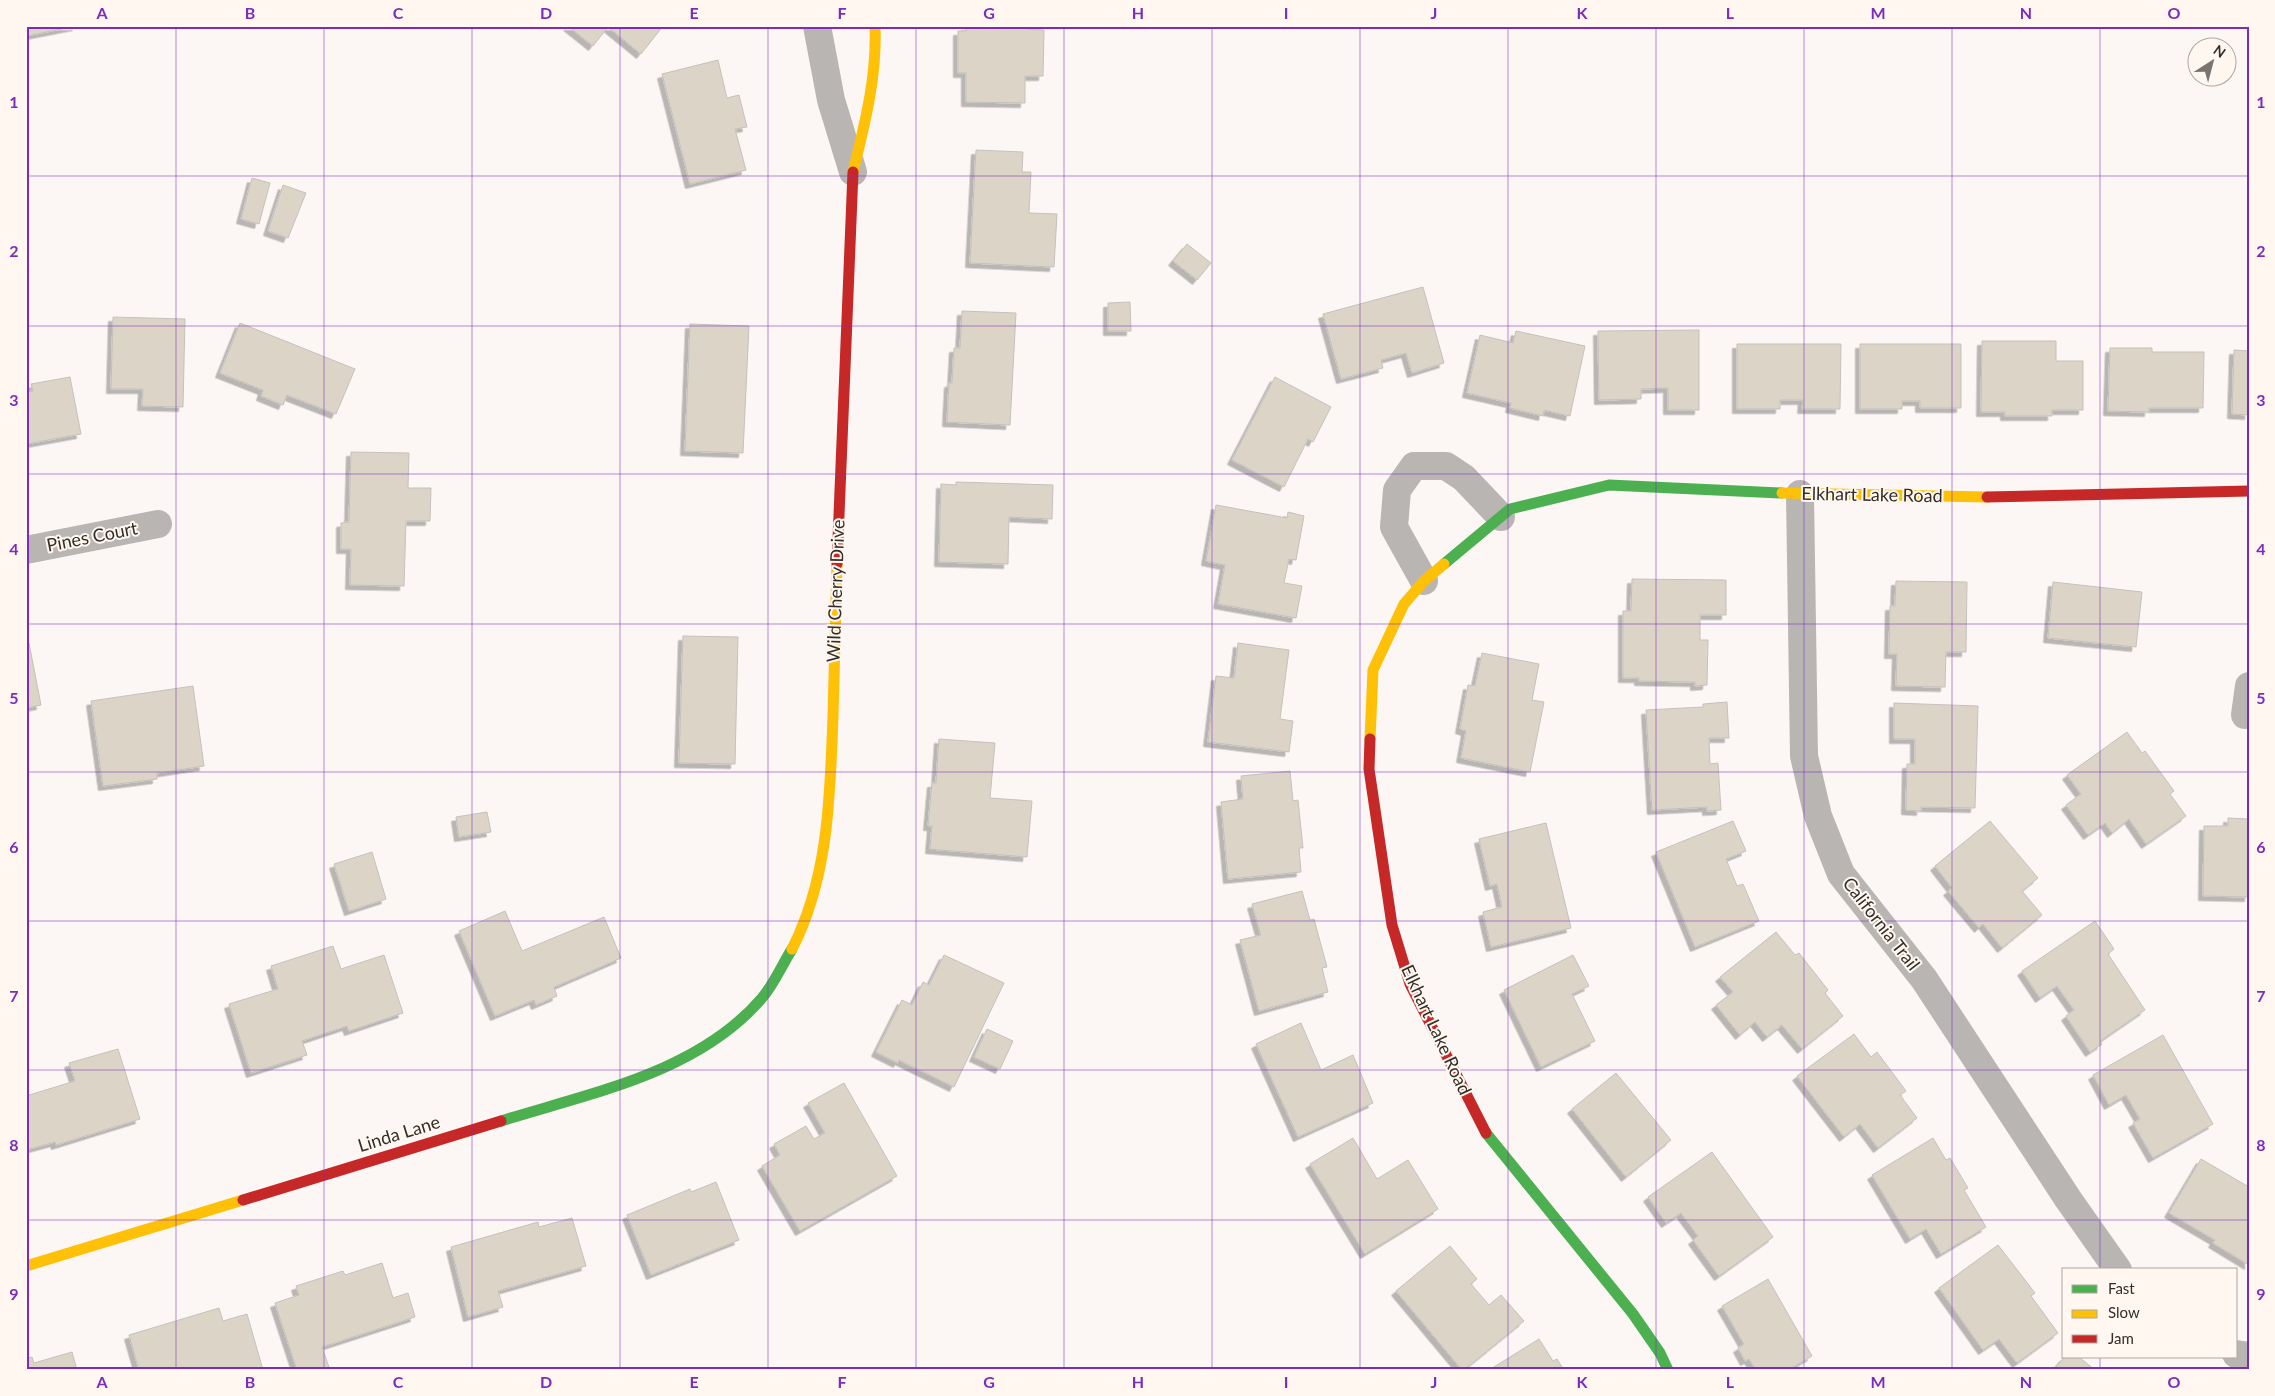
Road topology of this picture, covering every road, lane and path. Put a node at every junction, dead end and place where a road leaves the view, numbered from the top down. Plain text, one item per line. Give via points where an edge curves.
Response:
1 (817, 26) edge
2 (875, 26) edge
3 (853, 172) junction
4 (2249, 491) edge
5 (1800, 494) junction
6 (1501, 517) junction
7 (158, 524) dead end
8 (26, 550) edge
9 (1424, 581) junction
10 (2249, 686) edge
11 (2246, 715) dead end
12 (763, 996) joint
13 (26, 1266) edge
14 (2117, 1268) edge
15 (1668, 1370) edge

1 - 3 street, Wild Cherry Drive via 831,100
2 - 3 street, Wild Cherry Drive via 876,54 870,106
3 - 12 street, Wild Cherry Drive via 831,768 826,828 819,880 793,947
4 - 5 street, Elkhart Lake Road via 1975,497
5 - 6 street, Elkhart Lake Road via 1609,485 1510,509
5 - 14 street, California Trail via 1804,756 1818,816 1841,874 1924,979
6 - 9 street, Elkhart Lake Road
6 - 9 street via 1464,478 1446,466 1414,466 1396,490 1394,527
7 - 8 street, Pines Court
9 - 15 street, Elkhart Lake Road via 1404,604 1373,670 1369,769 1392,925 1410,984 1490,1140 1633,1314
10 - 11 street
12 - 13 street, Linda Lane via 733,1027 685,1057 640,1078

